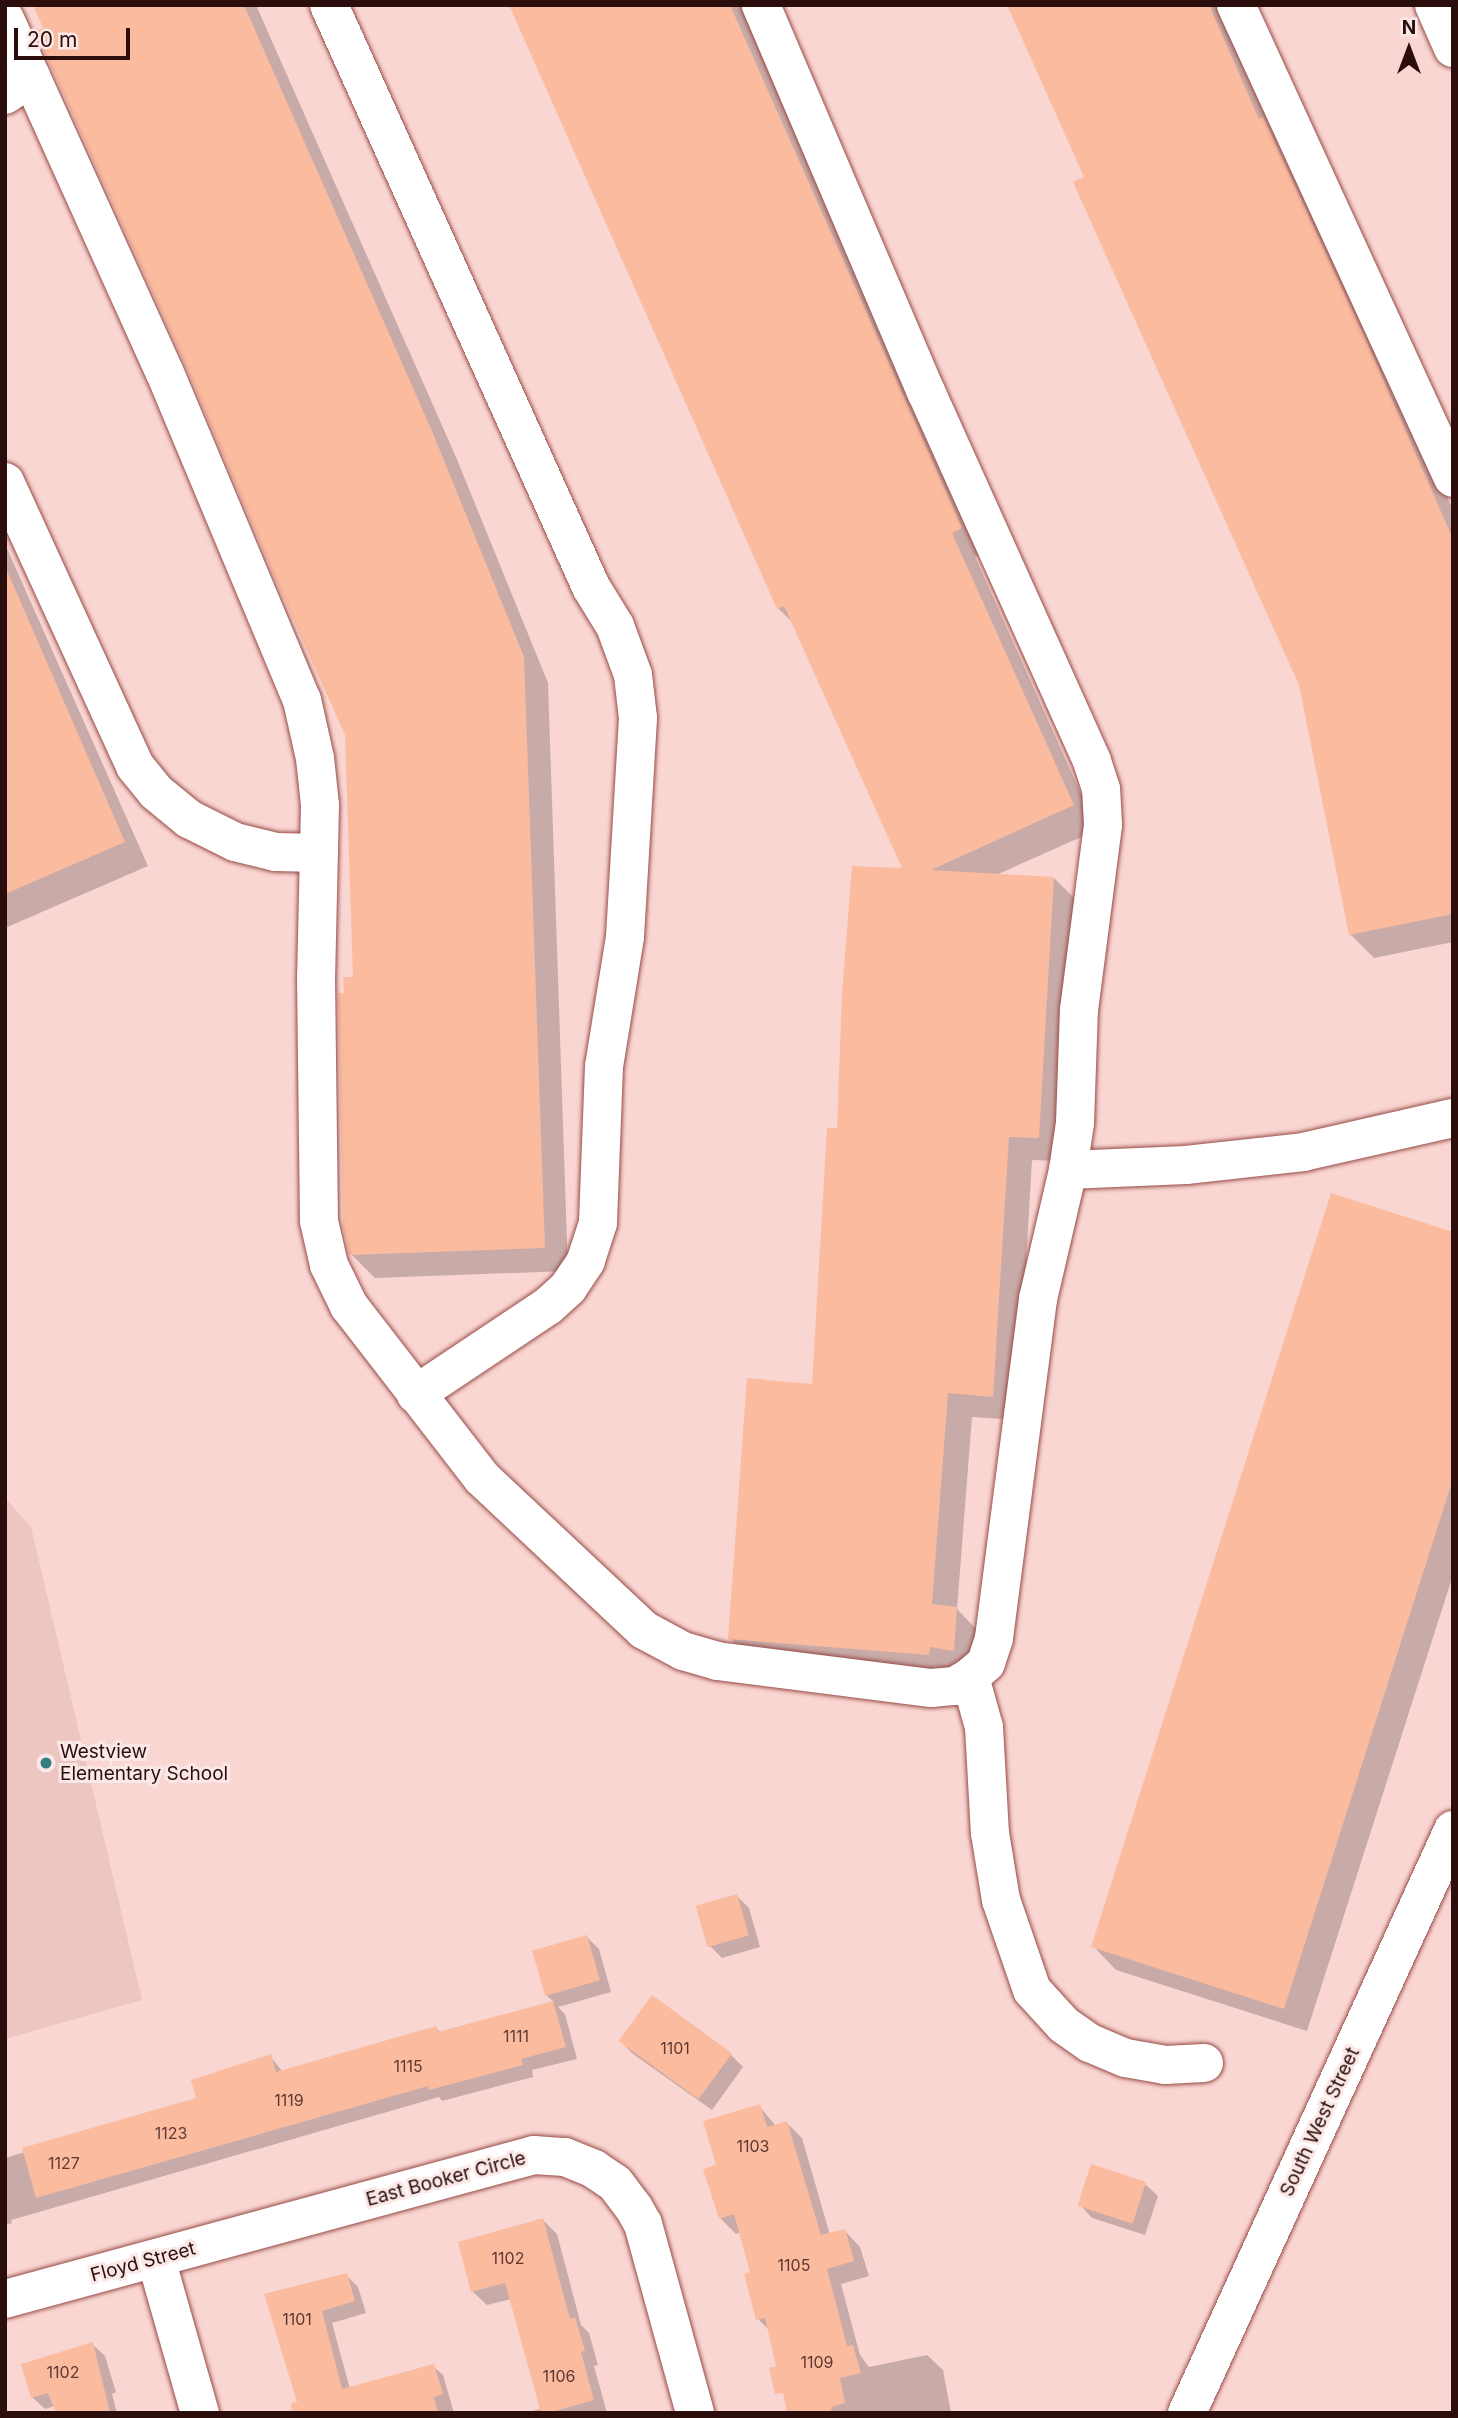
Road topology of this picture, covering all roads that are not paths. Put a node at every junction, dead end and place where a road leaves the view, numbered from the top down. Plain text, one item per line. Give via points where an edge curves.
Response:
1 (329, 5) edge
2 (761, 5) edge
3 (1434, 5) edge
4 (1243, 8) edge
5 (5, 19) edge
6 (1453, 48) edge
7 (18, 86) edge
8 (1453, 478) edge
9 (5, 482) edge
10 (318, 853) junction
11 (1453, 1118) edge
12 (1068, 1170) junction
13 (416, 1394) junction
14 (970, 1677) junction
15 (1453, 1830) edge
16 (1204, 2063) dead end
17 (281, 2224) joint
18 (156, 2259) junction
19 (5, 2300) edge
20 (200, 2413) edge
21 (695, 2413) edge
22 (1187, 2413) edge

1 - 13 street via 591,587 615,626 633,675 638,718 625,937 604,1066 598,1223 586,1261 568,1288 548,1306
2 - 12 street via 1101,789 1103,825 1079,1010 1075,1123
3 - 6 street
4 - 8 street
5 - 7 street
7 - 10 street via 165,373 302,700 316,758
9 - 10 street via 135,766 156,792 189,820 235,842 276,852
10 - 13 street via 318,1221 329,1265 349,1306
11 - 12 street via 1303,1152 1186,1165
12 - 14 street via 1038,1299 995,1638 986,1663
13 - 14 street via 498,1495 644,1630 683,1651 717,1661 931,1688 955,1686
14 - 16 street via 984,1727 990,1833 1001,1900 1032,1990 1064,2025 1090,2043 1165,2065
15 - 22 street, South West Street
17 - 18 street, Floyd Street
17 - 21 street, East Booker Circle via 534,2155 565,2157 594,2169 615,2183 643,2224
18 - 19 street, Floyd Street
18 - 20 street

